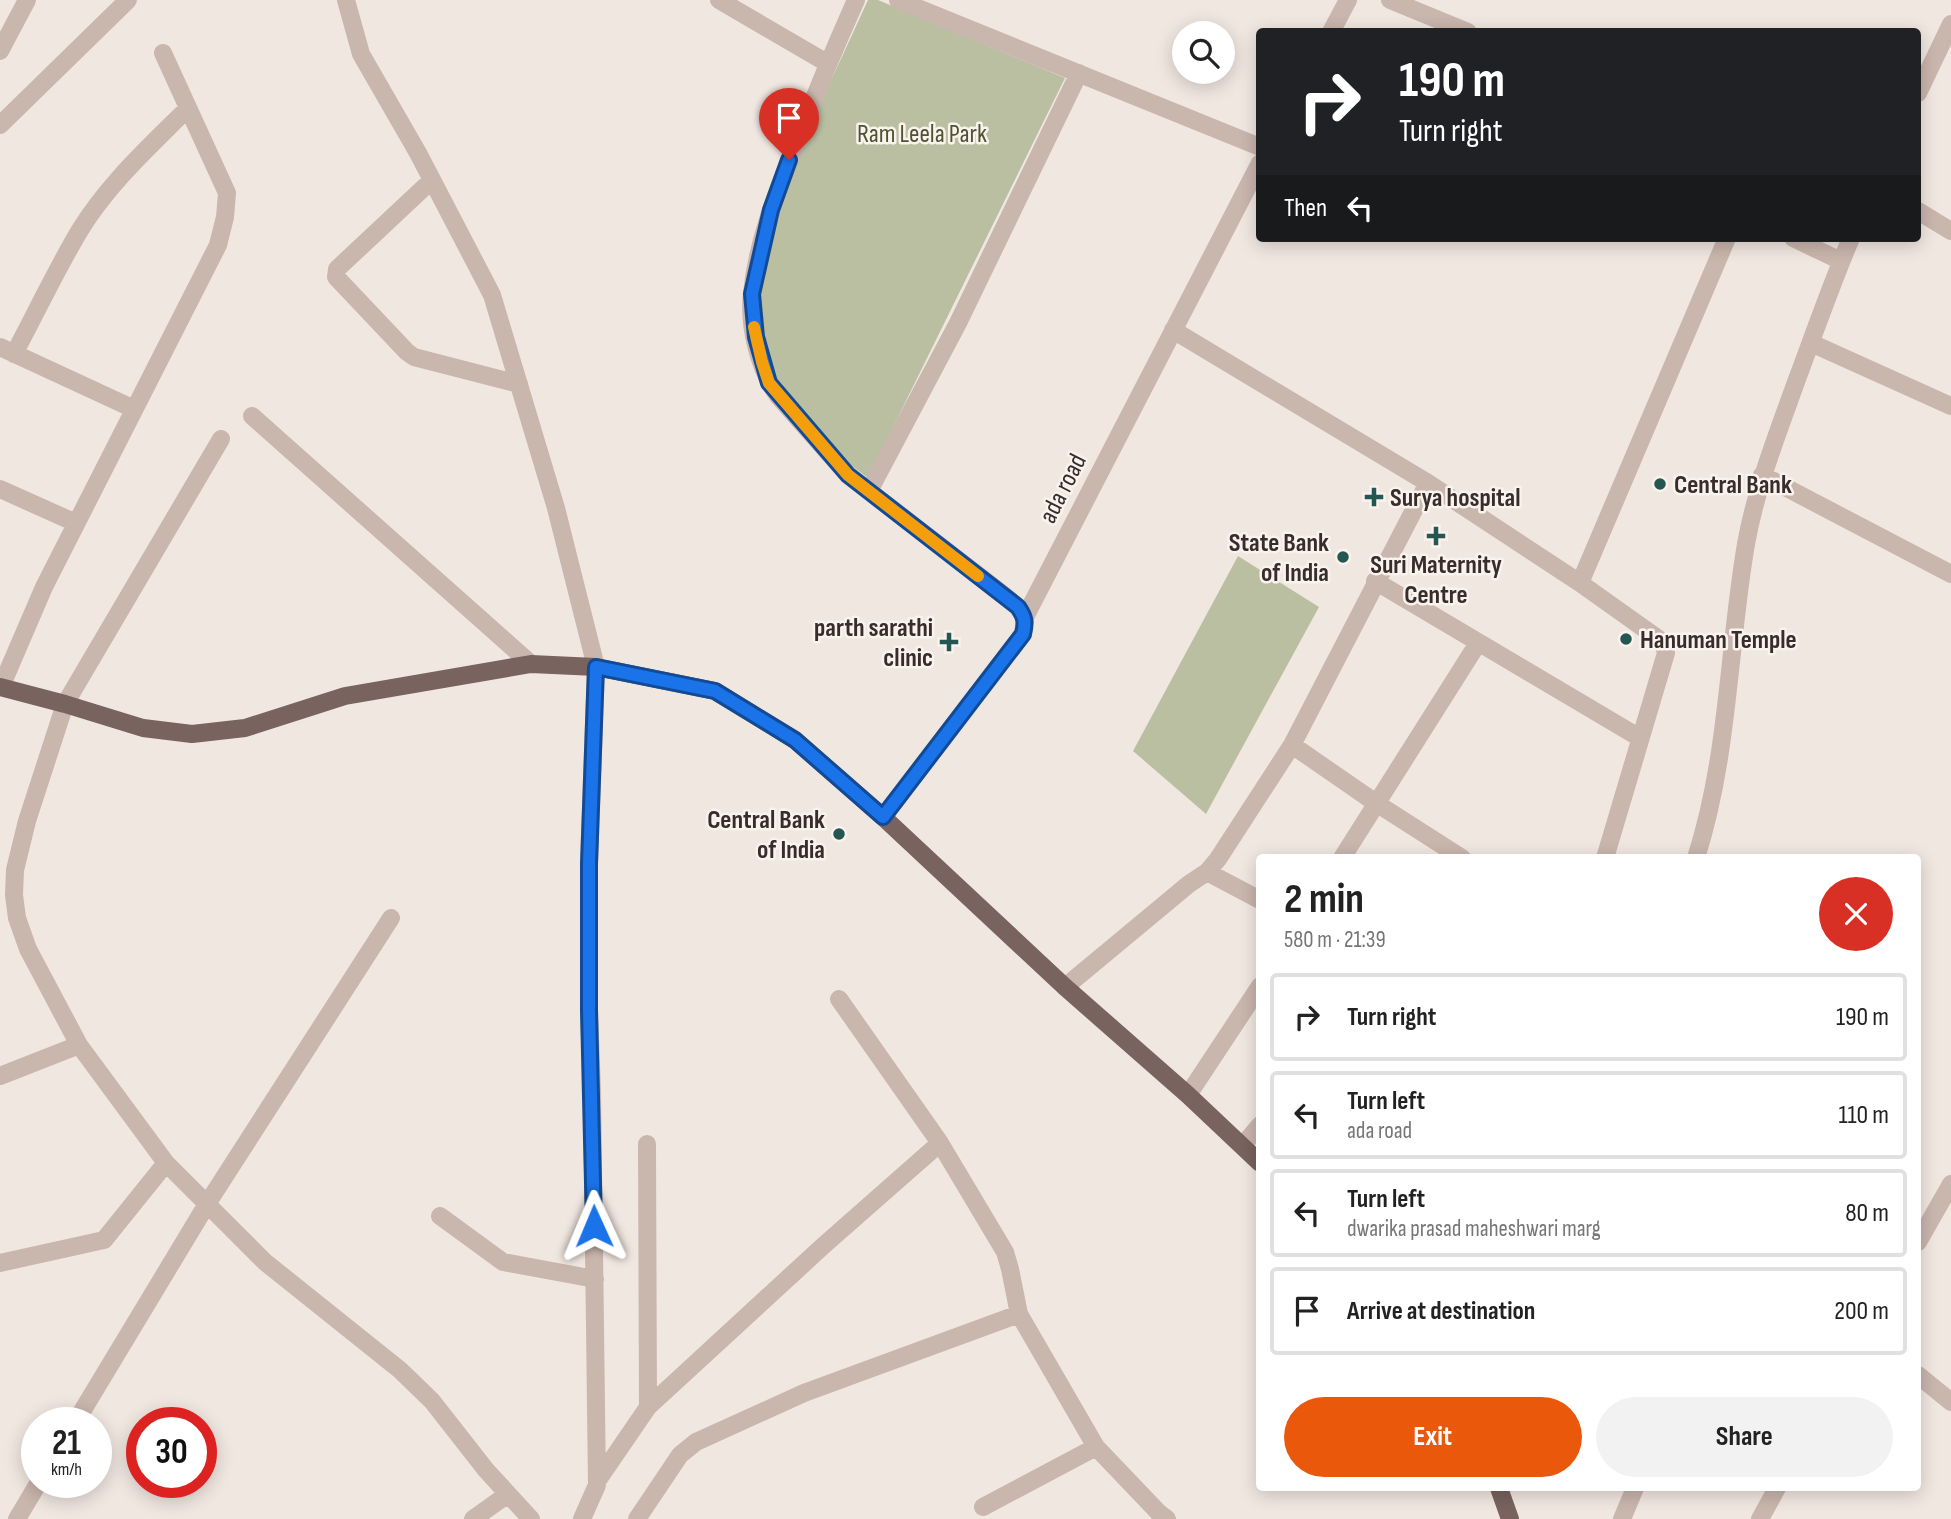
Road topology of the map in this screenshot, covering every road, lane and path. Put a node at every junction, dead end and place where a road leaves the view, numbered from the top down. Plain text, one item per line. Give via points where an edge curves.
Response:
1 (27, 0) edge
2 (128, 0) edge
3 (346, 0) edge
4 (719, 0) edge
5 (856, 0) edge
6 (898, 0) edge
7 (1348, 0) edge
8 (1390, 0) edge
9 (1333, 28) edge
10 (1458, 28) edge
11 (1949, 36) edge
12 (0, 51) edge
13 (163, 53) dead end
14 (827, 64) junction
15 (1079, 74) junction
16 (1921, 87) edge
17 (187, 109) junction
18 (0, 125) edge
19 (1256, 145) edge
20 (1256, 171) edge
21 (432, 180) junction
22 (1921, 213) edge
23 (1951, 231) edge
24 (1725, 242) edge
25 (1801, 242) edge
26 (1849, 242) edge
27 (1841, 261) junction
28 (1173, 330) junction
29 (1811, 343) junction
30 (7, 350) edge
31 (519, 384) junction
32 (1951, 406) edge
33 (134, 409) junction
34 (252, 416) dead end
35 (221, 439) dead end
36 (1762, 475) junction
37 (1428, 483) junction
38 (0, 489) edge
39 (869, 491) junction
40 (76, 523) junction
41 (1951, 574) edge
42 (1375, 582) junction
43 (1580, 583) junction
44 (1025, 617) junction
45 (1478, 643) junction
46 (531, 664) junction
47 (596, 667) junction
48 (0, 687) edge
49 (65, 704) junction
50 (1640, 738) junction
51 (1292, 745) junction
52 (1376, 803) junction
53 (883, 817) junction
54 (1344, 854) edge
55 (1454, 854) edge
56 (1606, 854) edge
57 (1697, 854) edge
58 (1207, 872) junction
59 (1256, 899) edge
60 (391, 918) dead end
61 (1065, 987) junction
62 (1256, 992) edge
63 (839, 999) dead end
64 (79, 1045) junction
65 (0, 1076) edge
66 (1188, 1095) junction
67 (1256, 1130) edge
68 (940, 1143) junction
69 (647, 1144) dead end
70 (1243, 1145) junction
71 (1256, 1159) edge
72 (166, 1163) junction
73 (1951, 1184) edge
74 (207, 1204) junction
75 (440, 1216) dead end
76 (1921, 1237) edge
77 (0, 1263) edge
78 (595, 1279) junction
79 (1019, 1314) junction
80 (1921, 1377) edge
81 (1951, 1402) edge
82 (85, 1407) edge
83 (648, 1407) junction
84 (1096, 1447) junction
85 (597, 1485) junction
86 (1500, 1491) edge
87 (1634, 1491) edge
88 (1775, 1491) edge
89 (508, 1494) junction
90 (29, 1498) edge
91 (983, 1507) dead end
92 (17, 1519) edge
93 (473, 1519) edge
94 (531, 1519) edge
95 (582, 1519) edge
96 (637, 1519) edge
97 (1167, 1519) edge
98 (1510, 1519) edge
99 (1622, 1519) edge
100 (1760, 1519) edge

1 - 12 street
2 - 18 street
3 - 21 street via 361,54
4 - 14 street
5 - 14 street
6 - 15 street
7 - 9 street
8 - 10 street
11 - 16 street
13 - 17 street
14 - 39 street via 771,210 752,294 752,315 769,383 848,475
15 - 19 street
15 - 39 street via 958,323
17 - 30 street via 108,191
17 - 33 street via 227,194 225,217 218,245
20 - 28 street, ada road
21 - 31 street via 492,295
21 - 31 street via 337,269 336,277 414,357
22 - 23 street
24 - 43 street
25 - 27 street
26 - 27 street
27 - 29 street
28 - 37 street
28 - 44 street, ada road
29 - 32 street
29 - 36 street
30 - 33 street
31 - 47 street
33 - 40 street
34 - 46 street
35 - 49 street
36 - 41 street
36 - 57 street via 1744,554 1719,768
37 - 42 street
37 - 43 street
38 - 40 street
39 - 44 street via 1001,593
40 - 48 street
42 - 45 street
42 - 51 street
43 - 50 street via 1665,644
44 - 53 street, ada road via 1023,634
45 - 50 street
45 - 52 street
46 - 47 main road
46 - 49 main road via 345,696 244,728 192,734 144,728
47 - 53 main road via 715,691 795,740
47 - 78 street via 589,864
48 - 49 main road
49 - 64 street via 27,821 13,895 28,949
50 - 56 street
51 - 52 street
51 - 58 street
52 - 54 street
52 - 55 street
53 - 61 main road
58 - 59 street
58 - 61 street
60 - 74 street
61 - 66 main road
62 - 66 street
63 - 68 street
64 - 65 street
64 - 72 street
66 - 70 main road
67 - 70 street
68 - 79 street via 1004,1252
68 - 83 street
69 - 83 street
70 - 71 main road
72 - 74 street
72 - 77 street via 104,1240
73 - 76 street
74 - 82 street
74 - 89 street via 265,1262 400,1370 432,1401
75 - 78 street via 503,1262
78 - 85 street
79 - 84 street
79 - 96 street via 804,1392 696,1442 680,1455
80 - 81 street
83 - 85 street
84 - 91 street
84 - 97 street
85 - 95 street
86 - 98 main road
87 - 99 street
88 - 100 street
89 - 93 street
89 - 94 street
90 - 92 street

